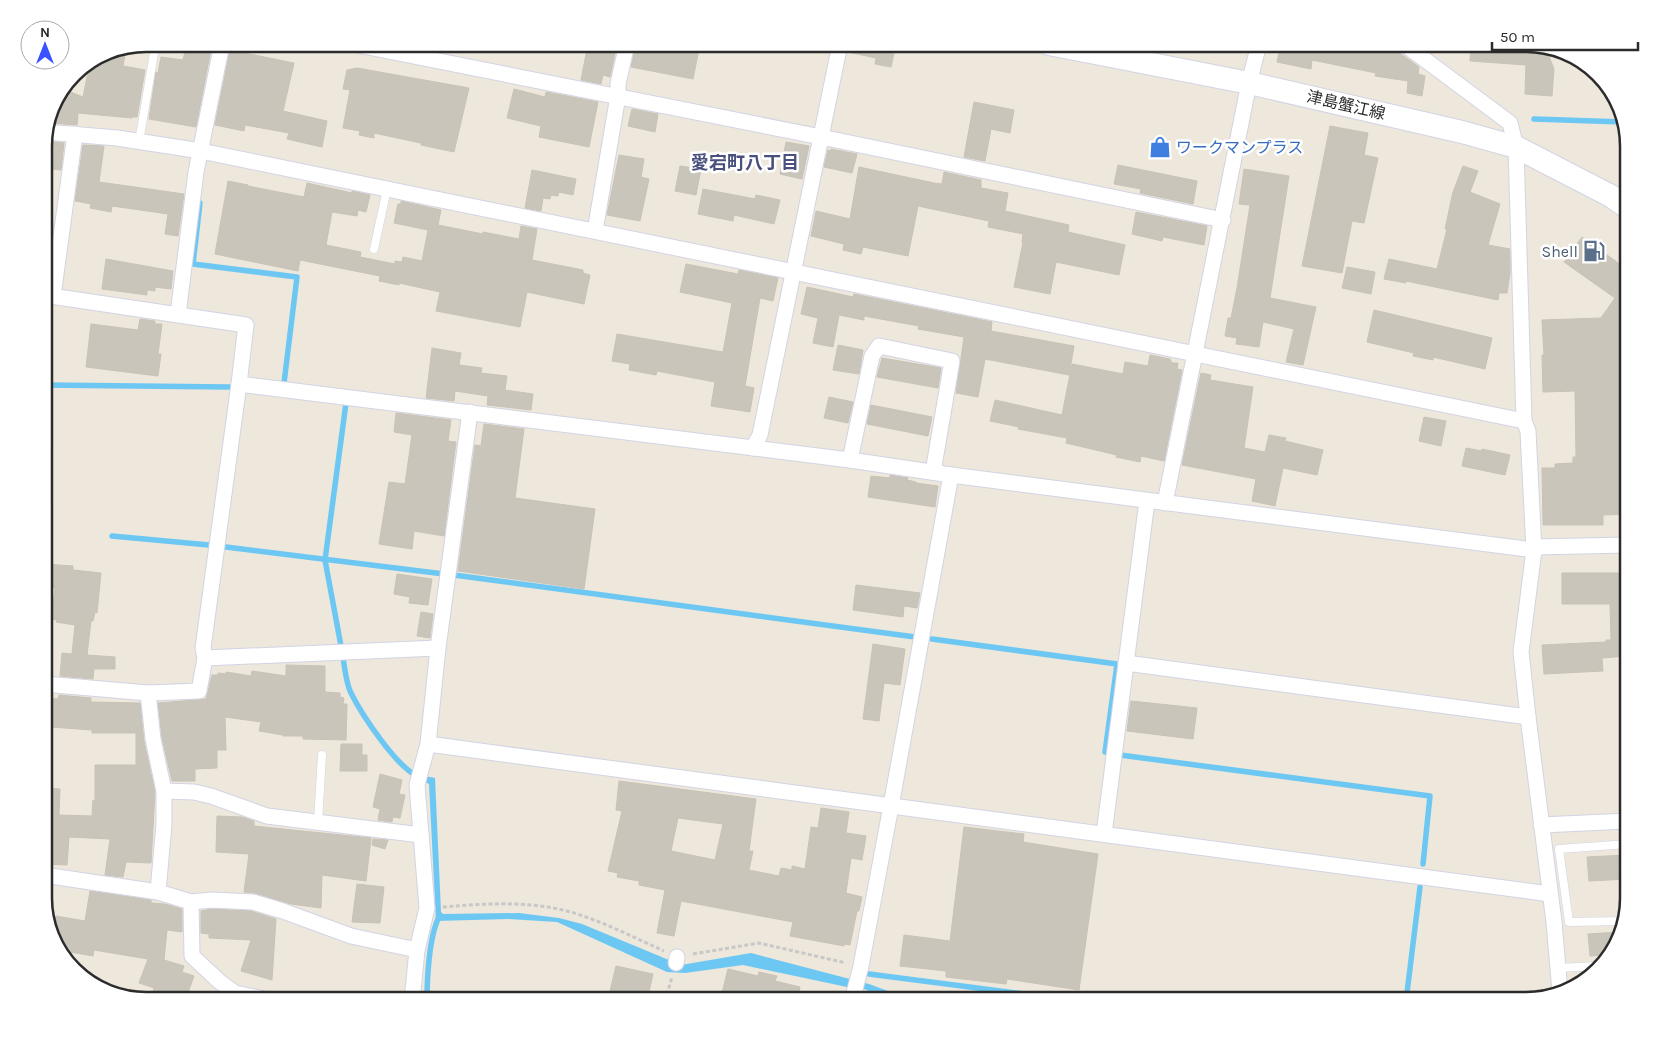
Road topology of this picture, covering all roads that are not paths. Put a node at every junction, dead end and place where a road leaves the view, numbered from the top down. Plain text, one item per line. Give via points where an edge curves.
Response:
1 (838, 52) edge
2 (1093, 52) edge
3 (1257, 52) edge
4 (1415, 52) edge
5 (154, 53) dead end
6 (220, 53) edge
7 (398, 53) edge
8 (625, 53) edge
9 (1250, 83) junction
10 (618, 96) junction
11 (54, 133) edge
12 (75, 134) junction
13 (821, 137) junction
14 (139, 142) junction
15 (1516, 147) junction
16 (201, 151) junction
17 (387, 189) junction
18 (1619, 202) edge
19 (1223, 220) junction
20 (595, 231) junction
21 (374, 249) dead end
22 (53, 266) edge
23 (794, 271) junction
24 (53, 297) edge
25 (178, 314) junction
26 (1194, 353) junction
27 (239, 384) junction
28 (470, 412) junction
29 (1524, 421) junction
30 (753, 448) junction
31 (850, 460) junction
32 (932, 472) junction
33 (951, 475) junction
34 (1147, 500) junction
35 (1165, 503) junction
36 (1620, 545) edge
37 (1534, 548) junction
38 (438, 648) junction
39 (205, 658) junction
40 (1126, 663) junction
41 (53, 685) edge
42 (148, 693) junction
43 (1528, 717) junction
44 (428, 744) junction
45 (322, 755) dead end
46 (164, 791) junction
47 (891, 806) junction
48 (1620, 821) edge
49 (318, 822) junction
50 (1541, 825) junction
51 (421, 834) junction
52 (1104, 834) junction
53 (1620, 845) edge
54 (53, 876) edge
55 (158, 892) junction
56 (1550, 894) junction
57 (191, 902) junction
58 (1616, 921) edge
59 (416, 950) junction
60 (1590, 966) edge
61 (1558, 968) junction
62 (856, 984) edge
63 (1559, 986) edge
64 (229, 992) edge
65 (413, 992) edge

1 - 13 street
2 - 9 main road, 津島蟹江線
3 - 9 street
4 - 15 street via 1510,123
5 - 14 lane
6 - 16 street
7 - 10 street
8 - 10 street
9 - 15 main road, 津島蟹江線
9 - 19 street
10 - 13 street
10 - 20 street
11 - 12 street
12 - 14 street
12 - 22 street
13 - 19 street
13 - 23 street
14 - 16 street
15 - 18 main road, 津島蟹江線
15 - 29 street
16 - 17 street
16 - 25 street
17 - 20 street
17 - 21 lane
19 - 26 street
20 - 23 street
23 - 26 street
23 - 30 street via 760,435
24 - 25 street
25 - 27 street via 246,325
26 - 29 street
26 - 35 street
27 - 28 street
27 - 39 street via 203,648
28 - 30 street
28 - 38 street
29 - 37 street via 1528,431
30 - 31 street
31 - 32 street
31 - 32 street via 872,356 879,346 952,361
32 - 33 street
33 - 34 street
33 - 47 street
34 - 35 street
34 - 40 street
35 - 37 street
36 - 37 street
37 - 43 street via 1521,652
38 - 39 street
38 - 44 street
39 - 42 street via 199,691
40 - 43 street
40 - 52 street
41 - 42 street
42 - 46 street
43 - 50 street
44 - 47 street
44 - 51 street via 417,786
45 - 49 lane
46 - 49 street via 194,792 267,816
46 - 55 street
47 - 52 street
47 - 62 street
48 - 50 street
49 - 51 street
50 - 56 street
51 - 59 street via 434,908
52 - 56 street
53 - 58 lane via 1560,849 1569,922
54 - 55 street
55 - 57 street
56 - 61 street
57 - 59 street via 253,902 351,936
57 - 64 street via 192,956
59 - 65 street
60 - 61 lane
61 - 63 street

